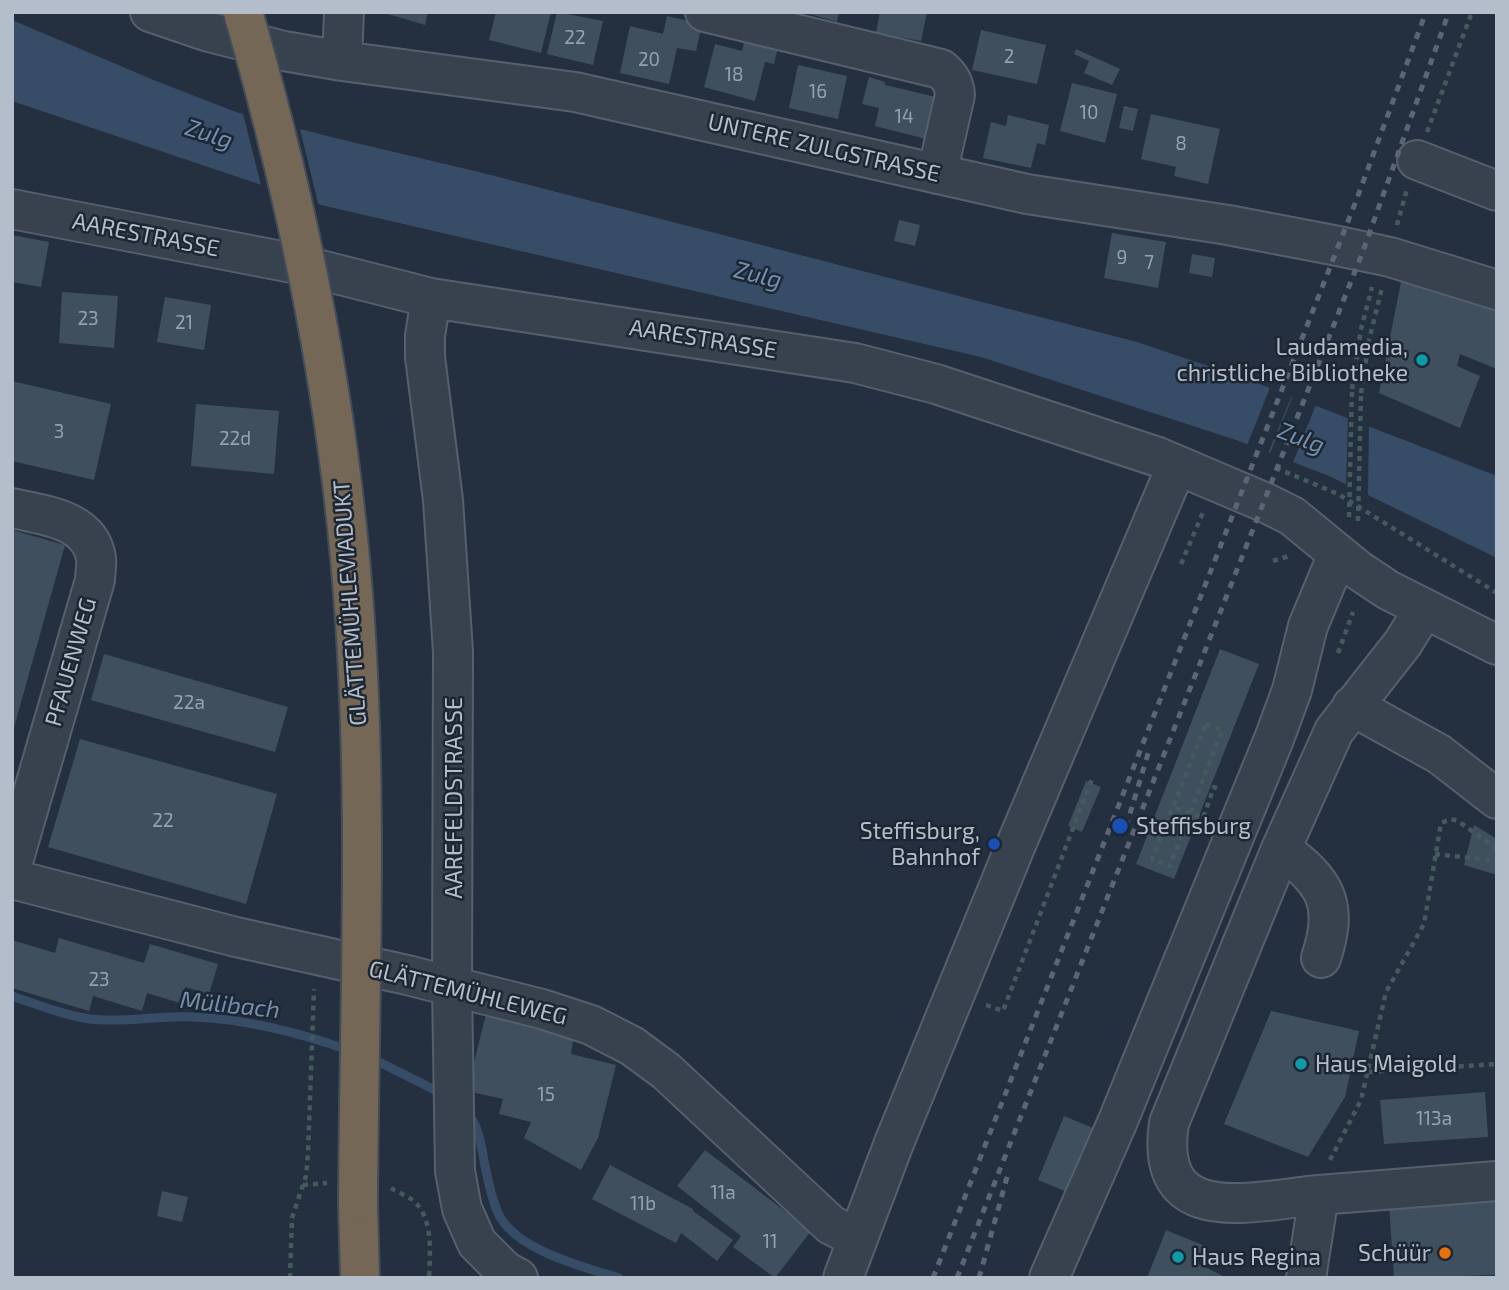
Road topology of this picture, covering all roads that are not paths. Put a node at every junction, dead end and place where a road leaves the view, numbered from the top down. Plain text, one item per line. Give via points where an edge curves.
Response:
1 (150, 12) edge
2 (243, 12) edge
3 (344, 12) edge
4 (705, 12) edge
5 (342, 61) junction
6 (1417, 160) road end
7 (937, 174) junction
8 (1497, 191) edge
9 (12, 209) edge
10 (1497, 290) edge
11 (431, 298) junction
12 (1177, 465) junction
13 (12, 508) edge
14 (1348, 562) junction
15 (1424, 609) junction
16 (1497, 645) edge
17 (1352, 706) junction
18 (1497, 799) edge
19 (1282, 849) junction
20 (12, 865) edge
21 (12, 878) edge
22 (1321, 958) dead end
23 (452, 987) junction
24 (1497, 1181) edge
25 (1319, 1195) junction
26 (857, 1238) junction
27 (360, 1278) edge
28 (518, 1278) edge
29 (843, 1278) edge
30 (1049, 1278) edge
31 (1306, 1278) edge

1 - 5 street, UNTERE ZULGSTRASSE via 222,36
2 - 27 highway, GLÄTTEMÜHLEVIADUKT, bridge via 309,276 335,424 349,549 361,745
3 - 5 street
4 - 7 street via 941,69 954,85 955,95
5 - 7 street, UNTERE ZULGSTRASSE via 575,92
6 - 8 street
7 - 10 street, UNTERE ZULGSTRASSE via 1027,194 1275,233 1385,256
9 - 11 street, AARESTRASSE via 297,264
11 - 12 street, AARESTRASSE via 886,370
11 - 23 street, AAREFELDSTRASSE via 425,357 443,500 453,652
12 - 14 street, AARESTRASSE via 1292,516
12 - 26 street via 1015,847
13 - 20 street, PFAUENWEG via 77,528 90,541 96,558 95,580
14 - 15 street, AARESTRASSE
14 - 30 street via 1308,626 1292,690 1264,764
15 - 16 street, AARESTRASSE
15 - 17 street
17 - 18 street via 1439,754
17 - 19 street via 1334,731
19 - 22 street via 1307,870 1326,897 1330,926
19 - 25 street via 1169,1122 1168,1162 1177,1182 1194,1197 1209,1202
21 - 23 street, GLÄTTEMÜHLEWEG
23 - 26 street, GLÄTTEMÜHLEWEG via 542,1009 632,1046 666,1071 831,1225
23 - 28 street, AAREFELDSTRASSE via 455,1171 462,1209 477,1243
24 - 25 street
25 - 31 street
26 - 29 street

